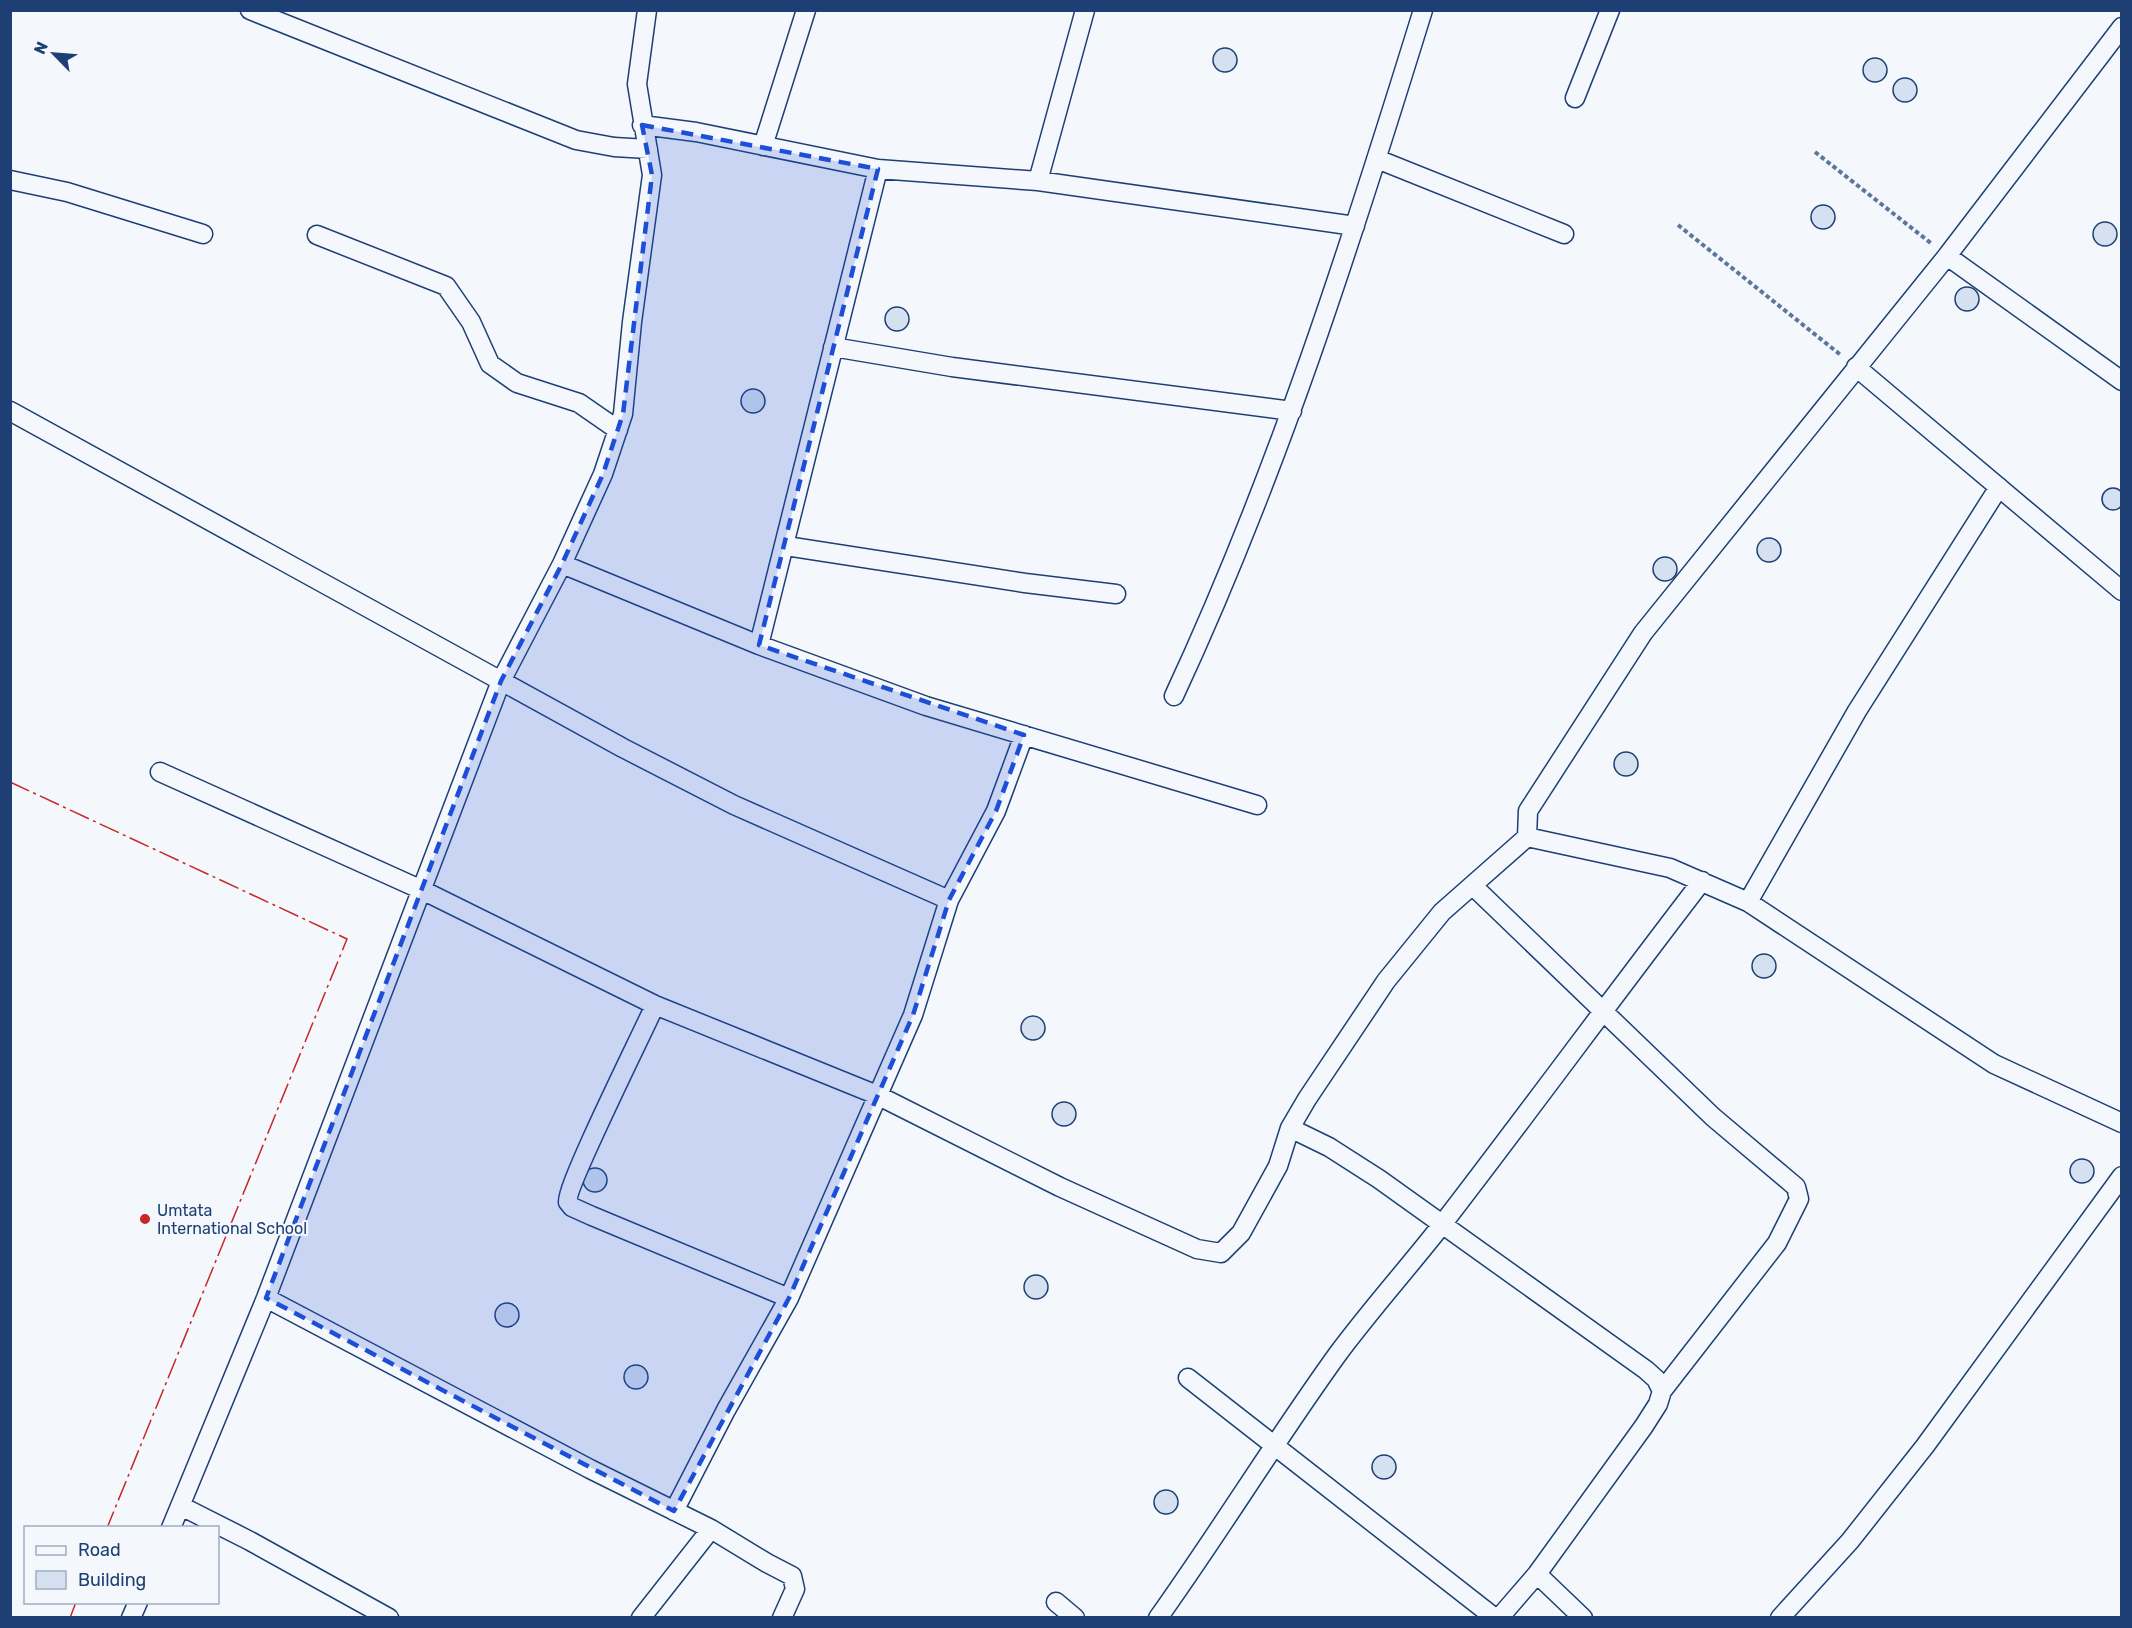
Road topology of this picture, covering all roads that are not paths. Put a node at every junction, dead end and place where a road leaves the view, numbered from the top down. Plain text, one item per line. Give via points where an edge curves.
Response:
1 (250, 10) edge
2 (647, 10) edge
3 (806, 10) edge
4 (1423, 10) edge
5 (1610, 10) edge
6 (1080, 11) edge
7 (287, 17) edge
8 (2121, 27) edge
9 (1575, 98) dead end
10 (642, 125) junction
11 (763, 146) junction
12 (648, 149) junction
13 (1377, 159) junction
14 (878, 169) junction
15 (10, 180) edge
16 (1038, 181) junction
17 (1354, 226) junction
18 (203, 234) dead end
19 (1564, 234) dead end
20 (317, 235) dead end
21 (1947, 256) junction
22 (833, 347) junction
23 (1856, 367) junction
24 (2121, 381) edge
25 (10, 411) edge
26 (1292, 411) junction
27 (618, 430) junction
28 (1999, 487) junction
29 (786, 546) junction
30 (562, 564) junction
31 (2121, 591) edge
32 (1116, 594) dead end
33 (759, 645) junction
34 (501, 681) junction
35 (1174, 696) dead end
36 (1024, 735) junction
37 (160, 772) dead end
38 (1257, 805) dead end
39 (1527, 837) junction
40 (1702, 881) junction
41 (1473, 886) junction
42 (423, 890) junction
43 (949, 900) junction
44 (1748, 902) junction
45 (655, 1005) junction
46 (1605, 1011) junction
47 (877, 1095) junction
48 (2121, 1123) edge
49 (1290, 1128) junction
50 (2121, 1176) edge
51 (1442, 1224) junction
52 (266, 1298) junction
53 (789, 1298) junction
54 (1188, 1378) dead end
55 (1662, 1391) junction
56 (1274, 1442) junction
57 (180, 1506) junction
58 (674, 1511) junction
59 (171, 1526) edge
60 (711, 1528) junction
61 (1537, 1574) junction
62 (1056, 1602) dead end
63 (389, 1617) edge
64 (642, 1617) edge
65 (782, 1617) edge
66 (1075, 1617) edge
67 (1158, 1617) edge
68 (1497, 1617) edge
69 (1583, 1617) edge
70 (1780, 1617) edge

1 - 7 street
2 - 10 street via 638,84
3 - 11 street
4 - 13 street
5 - 9 street
6 - 16 street
7 - 12 street via 576,140
8 - 21 street
10 - 11 street
10 - 12 street
11 - 14 street
12 - 27 street via 652,175
13 - 17 street
13 - 19 street
14 - 16 street
14 - 22 street
15 - 18 street via 68,192
16 - 17 street
17 - 26 street
20 - 27 street via 446,286 471,322 490,364 517,383 579,403
21 - 23 street
21 - 24 street
22 - 26 street via 952,367
22 - 29 street
23 - 28 street
23 - 39 street via 1643,633 1528,811
25 - 34 street
26 - 35 street via 1205,629
27 - 30 street via 603,474
28 - 31 street
28 - 44 street via 1857,711
29 - 32 street
29 - 33 street
30 - 33 street
30 - 34 street
33 - 36 street via 926,706
34 - 42 street
34 - 43 street via 734,805
36 - 38 street
36 - 43 street via 996,811
37 - 42 street
39 - 40 street via 1670,868
39 - 41 street
40 - 44 street
40 - 46 street
41 - 46 street
41 - 49 street via 1442,912 1386,981
42 - 45 street
42 - 52 street
43 - 47 street via 913,1015
44 - 48 street via 1994,1064
45 - 47 street
45 - 53 street via 568,1192 568,1202 592,1216
46 - 51 street
46 - 55 street via 1713,1117 1796,1187 1798,1199 1777,1243
47 - 49 street via 1060,1187 1210,1253 1221,1253 1241,1233 1278,1166
47 - 53 street
49 - 51 street via 1379,1179
50 - 70 street via 1925,1446 1850,1541
51 - 55 street via 1646,1370
51 - 56 street via 1391,1284
52 - 57 street
52 - 58 street
53 - 58 street
54 - 56 street
55 - 61 street via 1644,1425
56 - 67 street
56 - 68 street
57 - 59 street
57 - 63 street
58 - 60 street
60 - 64 street
60 - 65 street via 792,1576 795,1589
61 - 68 street
61 - 69 street
62 - 66 street

